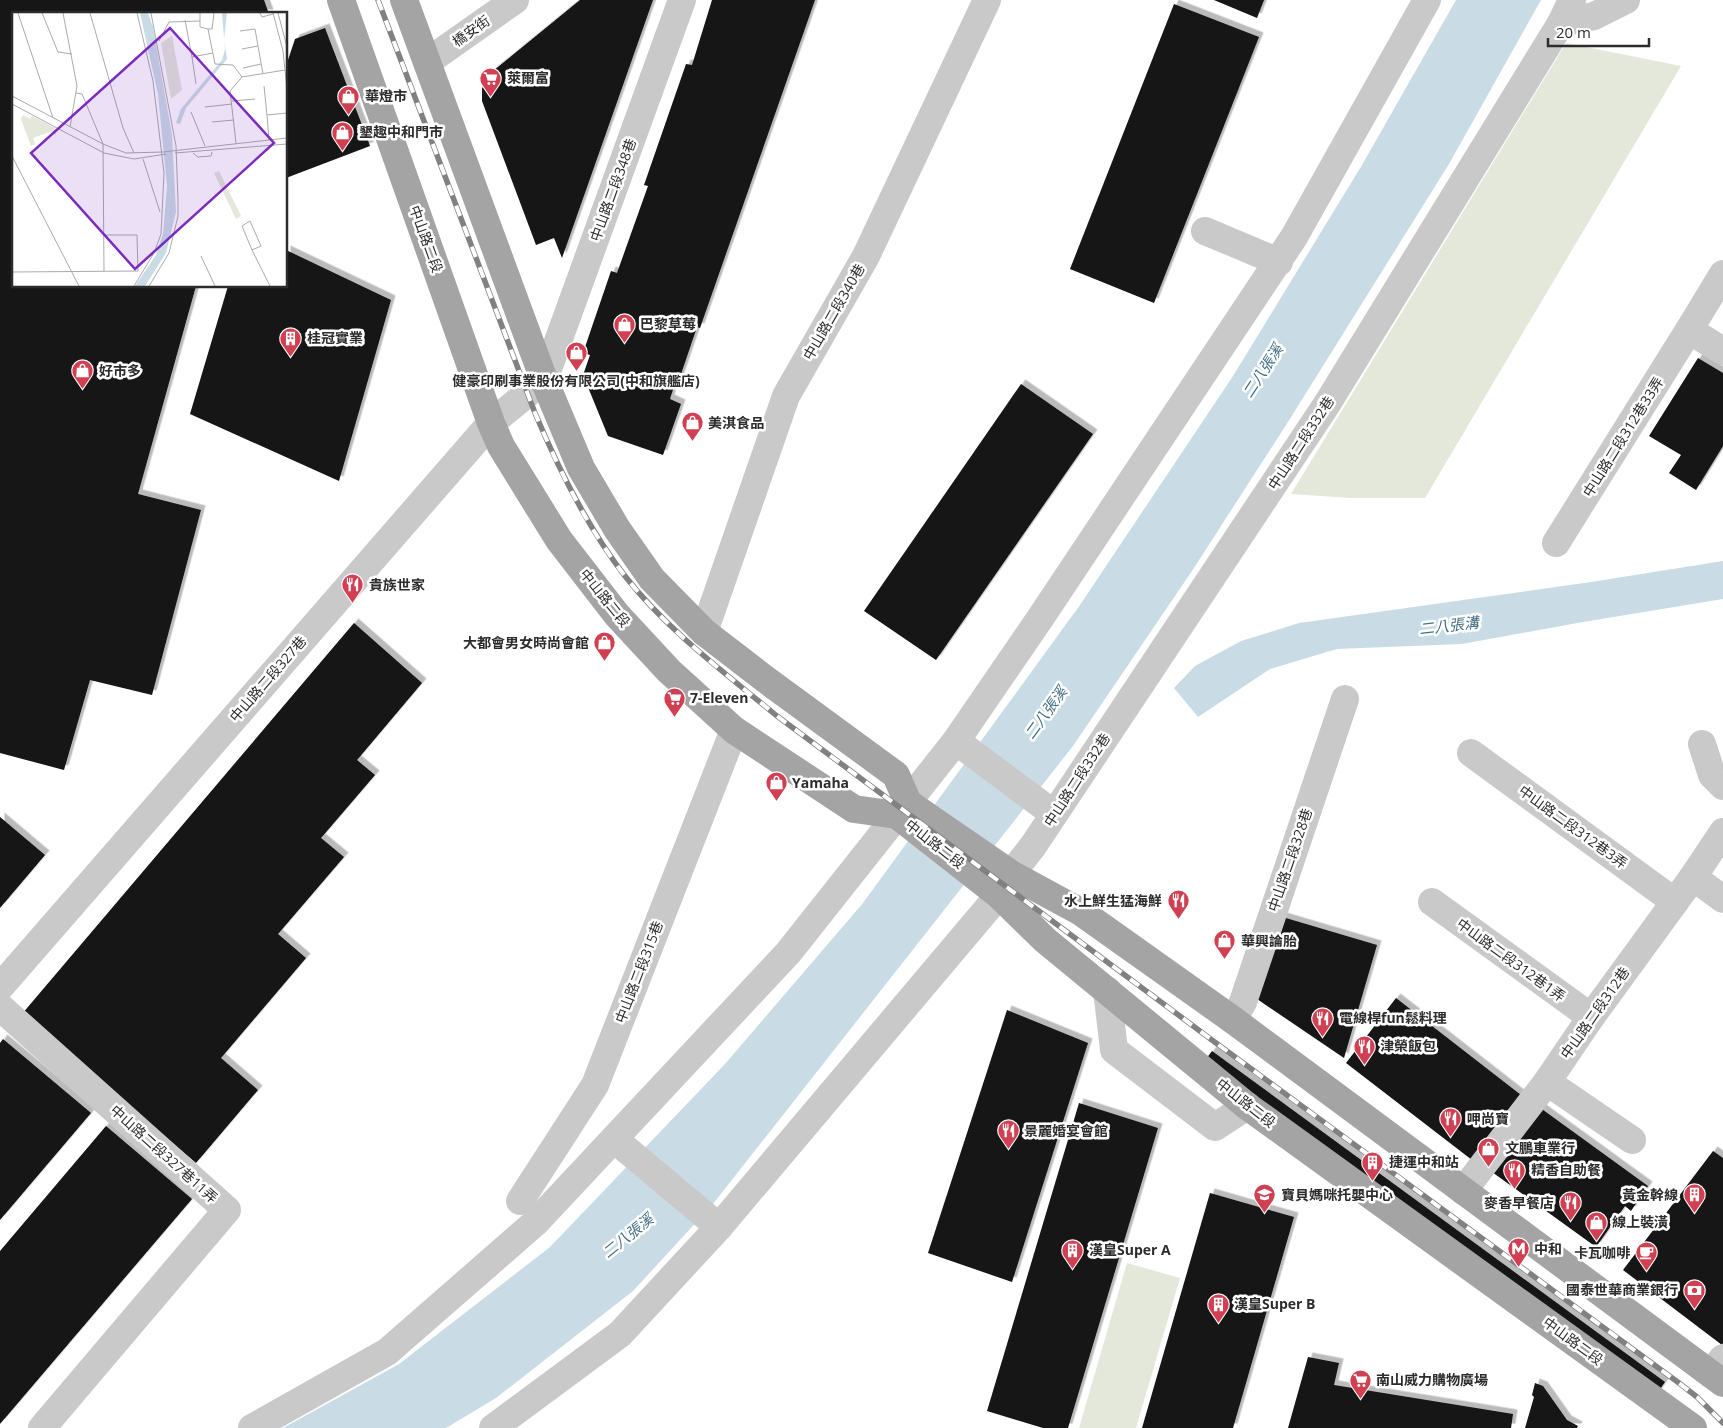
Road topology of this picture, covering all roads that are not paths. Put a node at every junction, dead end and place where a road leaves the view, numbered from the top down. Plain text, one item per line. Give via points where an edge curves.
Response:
1 (341, 0) edge
2 (404, 0) edge
3 (515, 0) edge
4 (682, 0) edge
5 (987, 0) edge
6 (1427, 0) edge
7 (1626, 0) edge
8 (1567, 12) edge
9 (427, 62) junction
10 (1204, 231) dead end
11 (1279, 262) junction
12 (1723, 274) edge
13 (1689, 330) junction
14 (1723, 352) edge
15 (544, 380) junction
16 (491, 422) junction
17 (1556, 543) dead end
18 (704, 632) junction
19 (1345, 700) dead end
20 (734, 730) junction
21 (956, 741) junction
22 (1702, 744) dead end
23 (1471, 753) dead end
24 (1723, 786) edge
25 (903, 809) junction
26 (1054, 814) junction
27 (1723, 832) edge
28 (1693, 877) junction
29 (1005, 885) junction
30 (1723, 899) edge
31 (1432, 902) dead end
32 (1675, 902) junction
33 (0, 987) edge
34 (1107, 990) junction
35 (0, 1007) edge
36 (1591, 1017) junction
37 (1233, 1020) junction
38 (1547, 1082) junction
39 (1247, 1106) junction
40 (614, 1139) junction
41 (1632, 1140) dead end
42 (1463, 1191) junction
43 (520, 1201) dead end
44 (719, 1227) junction
45 (1719, 1372) edge
46 (42, 1428) edge
47 (252, 1428) edge
48 (493, 1428) edge
49 (1694, 1428) edge

1 - 16 main road, 中山路二段
2 - 9 main road, 中山路二段
3 - 9 street, 橋安街
4 - 15 street, 中山路二段348巷
5 - 18 street, 中山路二段340巷 via 866,256 786,396
6 - 11 street
7 - 8 street via 1594,16
8 - 26 street, 中山路二段332巷 via 1326,404
9 - 15 main road, 中山路二段
10 - 11 street
11 - 21 street
12 - 13 street, 中山路二段312巷33弄
13 - 14 street
13 - 17 street, 中山路二段312巷33弄
15 - 16 street, 中山路二段327巷
15 - 18 main road, 中山路二段 via 581,468 617,528 652,580
16 - 20 main road, 中山路二段 via 500,446 559,540 617,615 669,671
16 - 33 street, 中山路二段327巷
18 - 25 main road, 中山路二段 via 896,775
19 - 37 street, 中山路二段328巷 via 1243,1002
20 - 25 main road, 中山路二段 via 854,809
20 - 43 street, 中山路二段315巷 via 595,1085
21 - 25 street
21 - 26 street
22 - 24 street via 1712,775
23 - 32 street, 中山路二段312巷3弄
25 - 29 main road, 中山路二段
25 - 40 street via 788,953
26 - 29 street, 中山路二段332巷
27 - 28 street, 中山路二段312巷
28 - 30 street
28 - 32 street, 中山路二段312巷
29 - 34 main road, 中山路二段 via 1044,940
29 - 37 main road, 中山路二段 via 1080,912
29 - 44 street, 中山路二段332巷
31 - 36 street, 中山路二段312巷1弄
32 - 36 street, 中山路二段312巷
34 - 39 main road, 中山路二段
34 - 39 street via 1114,1050 1215,1126
35 - 46 street, 中山路二段327巷11弄 via 227,1210
36 - 38 street, 中山路二段312巷
37 - 42 main road, 中山路二段
38 - 41 street
38 - 42 street, 中山路二段312巷
39 - 49 main road, 中山路二段
40 - 44 street
40 - 47 street via 536,1222 387,1352
42 - 45 main road, 中山路二段
44 - 48 street, 中山路二段332巷 via 620,1334

